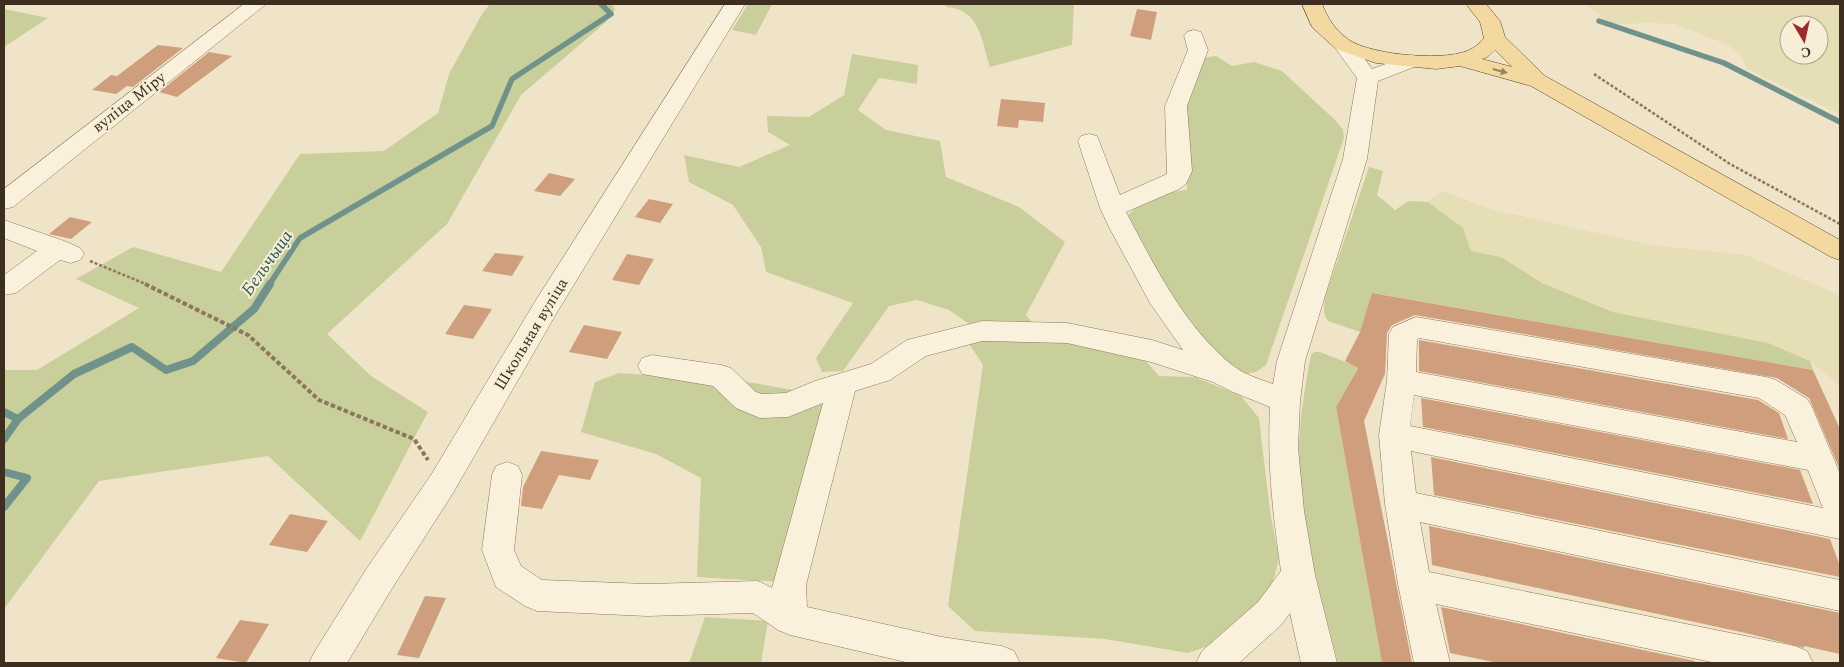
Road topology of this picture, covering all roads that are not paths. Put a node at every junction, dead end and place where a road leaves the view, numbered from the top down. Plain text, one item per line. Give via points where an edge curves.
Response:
1 (256, 4) edge
2 (735, 4) edge
3 (1312, 4) edge
4 (1476, 4) edge
5 (1194, 36) dead end
6 (1495, 39) junction
7 (1344, 45) junction
8 (1460, 60) junction
9 (1412, 62) junction
10 (1368, 78) junction
11 (1539, 81) junction
12 (1089, 141) dead end
13 (4, 201) edge
14 (1112, 208) junction
15 (4, 230) edge
16 (1840, 251) edge
17 (7, 286) dead end
18 (652, 366) dead end
19 (1224, 374) junction
20 (1401, 381) junction
21 (842, 384) junction
22 (1285, 401) junction
23 (1394, 435) junction
24 (1818, 459) junction
25 (507, 475) dead end
26 (1401, 504) junction
27 (1840, 510) edge
28 (1840, 525) edge
29 (1298, 575) junction
30 (1415, 584) junction
31 (1840, 596) edge
32 (790, 619) junction
33 (327, 663) edge
34 (1002, 663) edge
35 (1214, 663) edge
36 (1319, 663) edge
37 (1432, 663) edge
38 (1795, 663) edge

1 - 13 street, вуліца Міру
2 - 33 street, Школьная вуліца via 546,307 442,484
3 - 7 main road via 1319,23
4 - 6 main road via 1490,21
5 - 14 street via 1198,50 1176,106 1178,178
6 - 8 main road via 1480,53
6 - 11 main road
7 - 9 main road via 1376,57
7 - 10 street
8 - 9 main road
8 -> 11 main road
9 - 10 street
10 - 22 street via 1355,159 1291,361
11 - 16 main road
12 - 14 street
14 - 19 street via 1137,258 1190,341
15 - 17 street via 65,251
18 - 21 street via 721,376 746,400 760,406 788,405
19 - 21 street via 1152,350 1067,333 982,331 917,348 880,372
19 - 22 street
20 - 23 street
20 - 24 street
20 - 24 street via 1403,334 1416,327 1766,388 1797,407
21 - 32 street via 788,585
22 - 29 street via 1283,448
23 - 26 street
23 - 28 street
24 - 27 street
25 - 32 street via 498,550 508,576 536,595 647,600 758,597
26 - 30 street
26 - 31 street
29 - 35 street via 1270,613
29 - 36 street
30 - 37 street
30 - 38 street
32 - 34 street via 942,654

